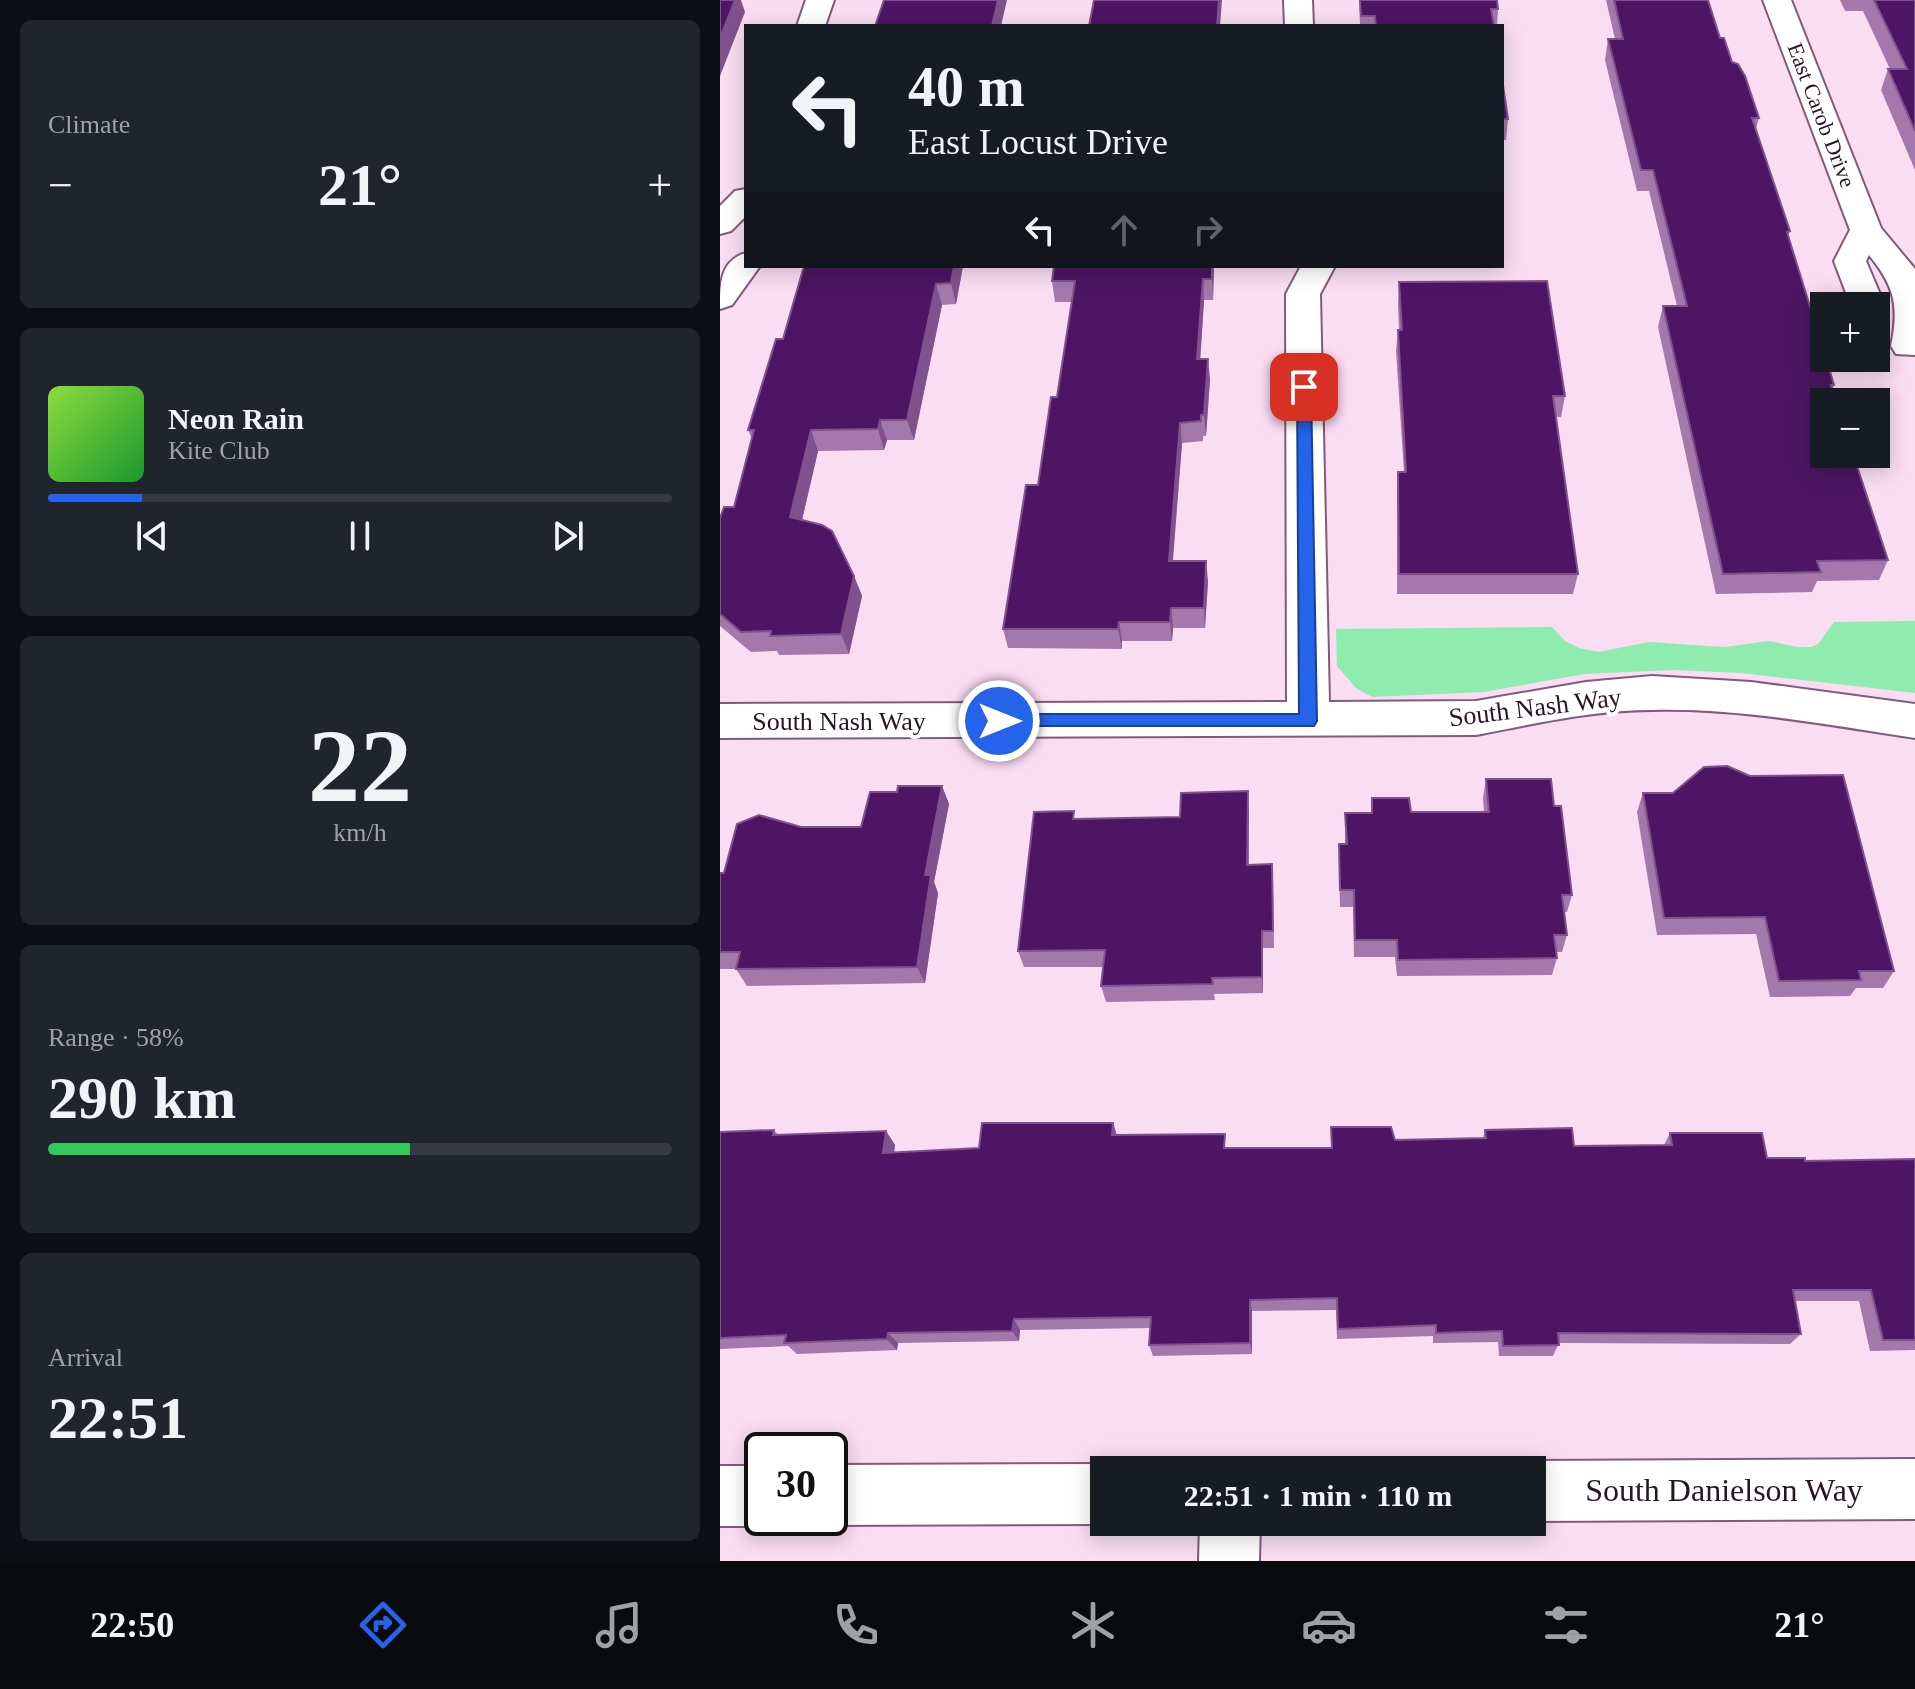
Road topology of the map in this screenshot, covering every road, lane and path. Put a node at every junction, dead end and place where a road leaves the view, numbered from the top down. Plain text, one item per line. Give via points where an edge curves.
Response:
1 (820, 0) edge
2 (1298, 0) edge
3 (1777, 0) edge
4 (812, 24) edge
5 (1299, 24) edge
6 (744, 200) edge
7 (720, 224) edge
8 (1866, 230) junction
9 (744, 266) edge
10 (1301, 275) edge
11 (1861, 292) edge
12 (720, 298) edge
13 (1890, 331) edge
14 (1912, 355) edge
15 (720, 721) edge
16 (1308, 721) junction
17 (1915, 721) edge
18 (1915, 1489) edge
19 (1546, 1491) edge
20 (1090, 1494) edge
21 (848, 1495) edge
22 (720, 1496) edge
23 (744, 1496) edge
24 (1230, 1536) edge
25 (1229, 1561) edge

1 - 4 street
2 - 5 street
3 - 8 street, East Carob Drive
6 - 7 street
8 - 11 street via 1850,261
8 - 14 street, East Carob Drive via 1902,274 1911,299
9 - 12 street
10 - 16 street
13 - 14 street, East Carob Drive
15 - 16 street, South Nash Way
16 - 17 street, South Nash Way via 1476,718 1650,693 1746,696
18 - 19 street, South Danielson Way
20 - 21 street
22 - 23 street
24 - 25 street

